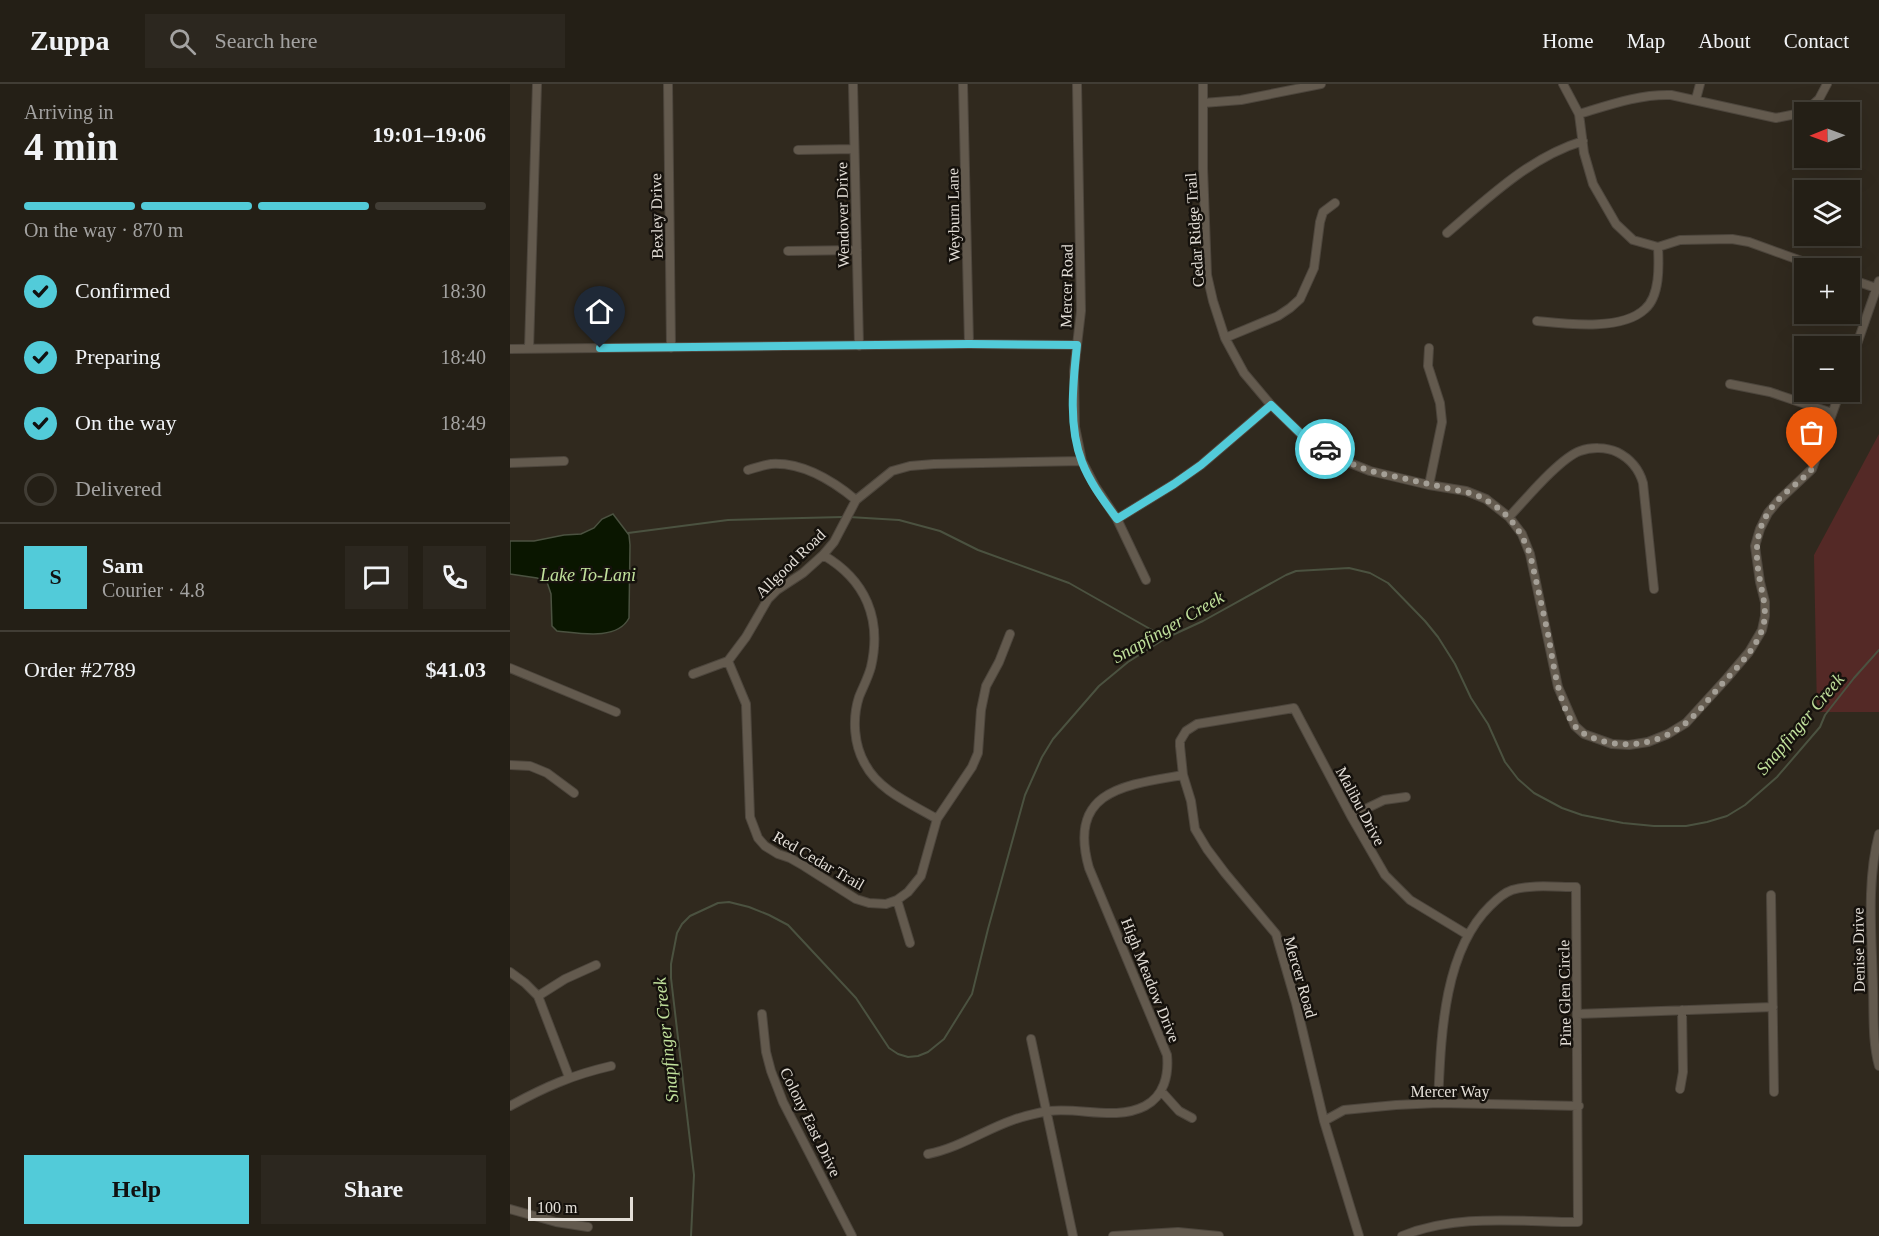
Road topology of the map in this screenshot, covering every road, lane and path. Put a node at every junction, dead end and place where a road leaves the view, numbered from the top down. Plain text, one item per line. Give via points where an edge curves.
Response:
1 (537, 84) edge
2 (668, 84) edge
3 (853, 84) edge
4 (963, 84) edge
5 (1077, 84) edge
6 (1203, 84) edge
7 (1321, 84) edge
8 (1563, 84) edge
9 (1700, 84) edge
10 (1827, 84) edge
11 (1696, 99) junction
12 (1203, 103) junction
13 (1579, 114) junction
14 (1583, 141) junction
15 (854, 149) junction
16 (798, 150) dead end
17 (1335, 203) dead end
18 (1447, 233) dead end
19 (1658, 247) junction
20 (856, 250) junction
21 (788, 251) dead end
22 (1794, 258) edge
23 (1860, 281) edge
24 (1878, 284) edge
25 (1537, 321) dead end
26 (1860, 336) edge
27 (1225, 338) junction
28 (969, 344) junction
29 (1077, 345) junction
30 (859, 346) junction
31 (671, 348) junction
32 (1429, 348) dead end
33 (510, 349) edge
34 (529, 349) junction
35 (1730, 384) dead end
36 (1836, 402) edge
37 (1271, 405) junction
38 (1832, 413) junction
39 (564, 461) dead end
40 (1082, 461) junction
41 (510, 463) edge
42 (748, 470) dead end
43 (1429, 485) junction
44 (855, 500) junction
45 (1509, 517) junction
46 (1117, 519) junction
47 (823, 555) junction
48 (1146, 580) dead end
49 (1654, 589) dead end
50 (1010, 634) dead end
51 (728, 661) junction
52 (510, 668) edge
53 (693, 674) dead end
54 (616, 712) dead end
55 (1238, 718) joint
56 (510, 765) edge
57 (1183, 775) junction
58 (574, 793) dead end
59 (1406, 797) dead end
60 (1351, 816) junction
61 (937, 819) junction
62 (1879, 834) edge
63 (1772, 895) dead end
64 (1875, 897) edge
65 (897, 900) junction
66 (1468, 935) junction
67 (910, 943) dead end
68 (596, 965) dead end
69 (510, 972) edge
70 (538, 996) junction
71 (1773, 1007) junction
72 (1682, 1010) junction
73 (762, 1014) dead end
74 (1577, 1014) junction
75 (1876, 1014) edge
76 (1031, 1040) dead end
77 (1879, 1065) edge
78 (611, 1066) dead end
79 (569, 1077) junction
80 (1680, 1089) dead end
81 (1161, 1091) junction
82 (1774, 1092) dead end
83 (1438, 1103) junction
84 (510, 1106) edge
85 (1579, 1106) junction
86 (1047, 1112) junction
87 (1192, 1118) dead end
88 (1324, 1121) junction
89 (928, 1154) dead end
90 (510, 1209) edge
91 (588, 1227) dead end
92 (852, 1236) edge
93 (1073, 1236) edge
94 (1113, 1236) edge
95 (1219, 1236) edge
96 (1359, 1236) edge
97 (1402, 1236) edge

1 - 34 street
2 - 31 street, Bexley Drive
3 - 15 street, Wendover Drive
4 - 28 street, Weyburn Lane
5 - 29 street, Mercer Road via 1081,311
6 - 12 street, Cedar Ridge Trail
7 - 12 street via 1242,100
8 - 13 street
9 - 11 street
10 - 11 street via 1808,109 1776,118
11 - 13 street via 1658,94
12 - 27 street, Cedar Ridge Trail via 1207,275
13 - 14 street
14 - 18 street via 1560,149 1511,179
14 - 19 street via 1593,184 1616,224 1633,240
15 - 16 street
15 - 20 street, Wendover Drive
17 - 27 street via 1323,212 1314,268 1300,299 1278,316
19 - 22 street via 1680,240 1732,239
19 - 25 street via 1654,296 1644,310 1612,323
20 - 21 street
20 - 30 street, Wendover Drive
23 - 24 street
24 - 26 street
27 - 37 street, Cedar Ridge Trail via 1244,373
28 - 29 street
28 - 30 street
29 - 40 street, Mercer Road via 1074,427
30 - 31 street
31 - 34 street
32 - 43 street via 1428,366 1442,422
33 - 34 street
35 - 38 street via 1770,392
36 - 38 street, Cedar Ridge Trail
37 - 43 street, Cedar Ridge Trail via 1301,434 1350,463
37 - 46 street via 1192,471
38 - 45 street, Cedar Ridge Trail via 1812,469 1778,501 1760,529 1755,546 1765,616 1758,638 1686,723 1648,742 1612,744 1584,734 1575,726 1558,687 1530,554
39 - 41 street
40 - 44 street, Allgood Road via 910,466 892,471
40 - 46 street, Mercer Road
42 - 44 street via 770,464 806,470 842,488
43 - 45 street, Cedar Ridge Trail via 1474,494
44 - 47 street, Allgood Road
45 - 49 street via 1563,462 1578,452 1614,451 1637,469 1643,483
46 - 48 street, Mercer Road
47 - 51 street, Allgood Road via 768,599
47 - 61 street via 852,576 872,616 875,645 855,723 860,754 886,789
50 - 61 street via 986,686 978,753
51 - 53 street
51 - 65 street, Red Cedar Trail via 746,704 750,818 758,838 765,846 856,899 877,904
52 - 54 street
55 - 57 street, Mercer Road via 1197,724 1186,731 1180,741
55 - 60 street, Malibu Drive via 1294,708
56 - 58 street via 530,766 547,773
57 - 81 street, High Meadow Drive via 1124,787 1105,795 1087,819 1084,833 1089,868 1167,1054
57 - 88 street, Mercer Road via 1195,829 1224,873 1275,934
59 - 60 street via 1384,800
60 - 66 street, Malibu Drive via 1374,859 1396,887 1410,900
61 - 65 street via 921,876
62 - 64 street, Denise Drive via 1872,862
63 - 71 street
64 - 75 street, Denise Drive
65 - 67 street
66 - 74 street, Pine Glen Circle via 1485,911 1511,891 1576,887
66 - 83 street, Pine Glen Circle via 1452,977 1442,1028
68 - 70 street
69 - 70 street
70 - 79 street
71 - 72 street
71 - 82 street
72 - 74 street
72 - 80 street
73 - 92 street, Colony East Drive via 766,1052 783,1102
74 - 85 street, Pine Glen Circle
75 - 77 street, Denise Drive
76 - 86 street
78 - 79 street
79 - 84 street
81 - 86 street via 1134,1111
81 - 87 street via 1179,1111
83 - 85 street, Mercer Way
83 - 88 street, Mercer Way via 1344,1110
85 - 97 street, Pine Glen Circle via 1578,1222 1463,1222 1431,1226
86 - 89 street via 1013,1120 962,1144
86 - 93 street
88 - 96 street, Mercer Road
90 - 91 street
94 - 95 street via 1178,1232

